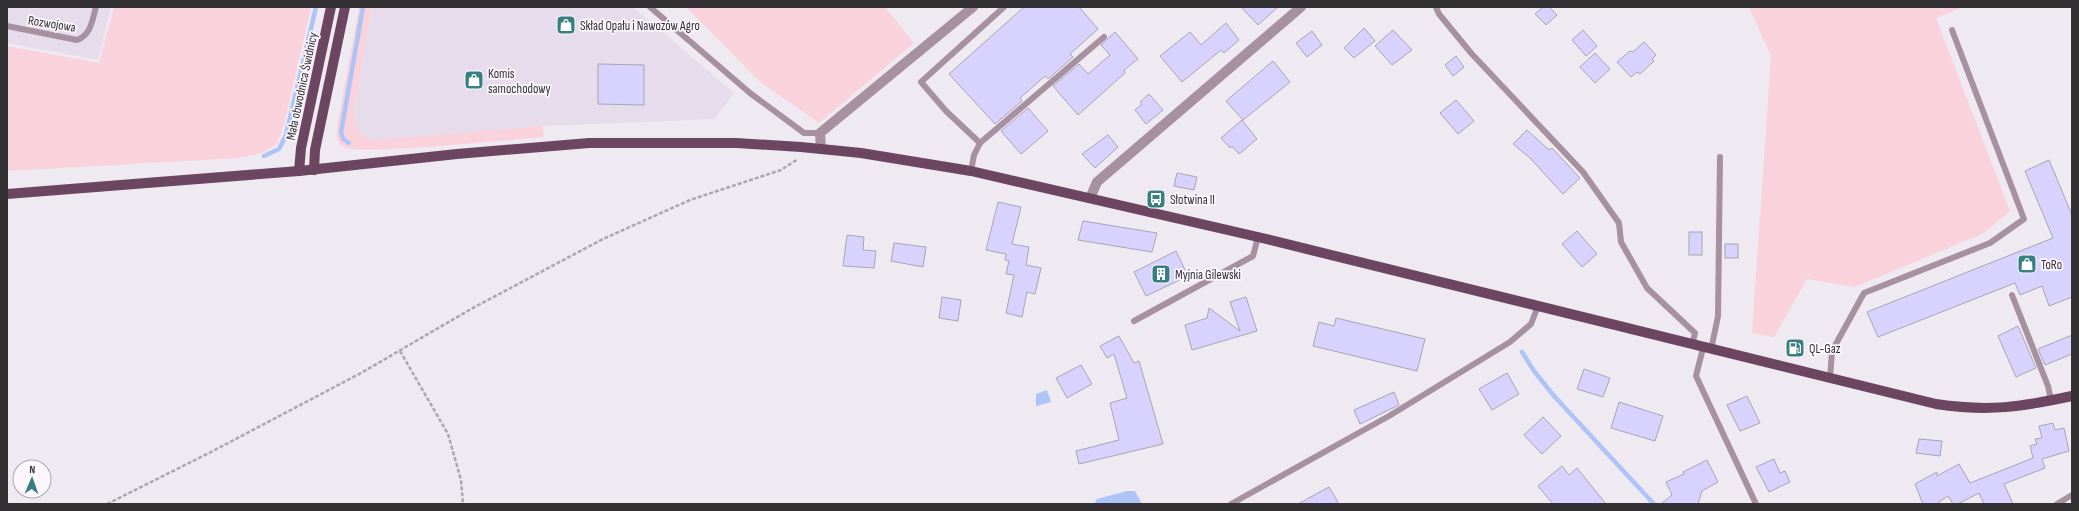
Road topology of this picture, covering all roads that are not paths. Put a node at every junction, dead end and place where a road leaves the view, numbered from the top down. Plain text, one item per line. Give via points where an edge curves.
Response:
1 (96, 7) edge
2 (331, 7) edge
3 (344, 7) edge
4 (650, 7) edge
5 (973, 7) edge
6 (1004, 7) edge
7 (1301, 7) edge
8 (1436, 7) edge
9 (7, 26) edge
10 (1952, 30) dead end
11 (1104, 37) dead end
12 (820, 133) junction
13 (980, 143) junction
14 (821, 149) junction
15 (1720, 157) dead end
16 (314, 170) junction
17 (299, 171) junction
18 (971, 171) junction
19 (7, 194) edge
20 (1090, 198) junction
21 (1258, 237) junction
22 (2012, 294) dead end
23 (1538, 306) junction
24 (1134, 321) dead end
25 (1692, 345) junction
26 (1707, 349) junction
27 (1830, 379) junction
28 (2072, 396) edge
29 (2051, 400) junction
30 (2072, 495) edge
31 (1231, 504) edge
32 (1756, 504) edge
33 (2057, 504) edge

1 - 9 lane, Rozwojowa via 89,32 77,40
2 - 17 main road, Mała obwodnica Świdnicy via 301,148
3 - 16 main road, Mała obwodnica Świdnicy via 315,150
4 - 12 lane via 750,93 804,133
5 - 12 street
6 - 13 lane via 921,82 946,111
7 - 20 street via 1097,182
8 - 25 lane via 1471,53 1583,172 1619,223 1621,242 1647,288 1695,333
10 - 27 lane via 2024,219 1990,243 1864,293 1832,350
11 - 13 lane
12 - 14 street
13 - 18 lane via 974,155
14 - 16 main road via 671,142 589,143
14 - 18 main road via 906,159
15 - 26 lane via 1718,316
16 - 17 main road
17 - 19 main road
18 - 20 main road
20 - 21 main road
21 - 23 main road
21 - 24 lane via 1253,256
22 - 29 lane via 2048,386
23 - 25 main road
23 - 31 lane via 1531,324 1510,342 1389,416
25 - 26 main road
26 - 27 main road
26 - 32 lane via 1696,376
27 - 29 main road via 1912,400 1957,407 2000,409
28 - 29 main road
30 - 33 lane

